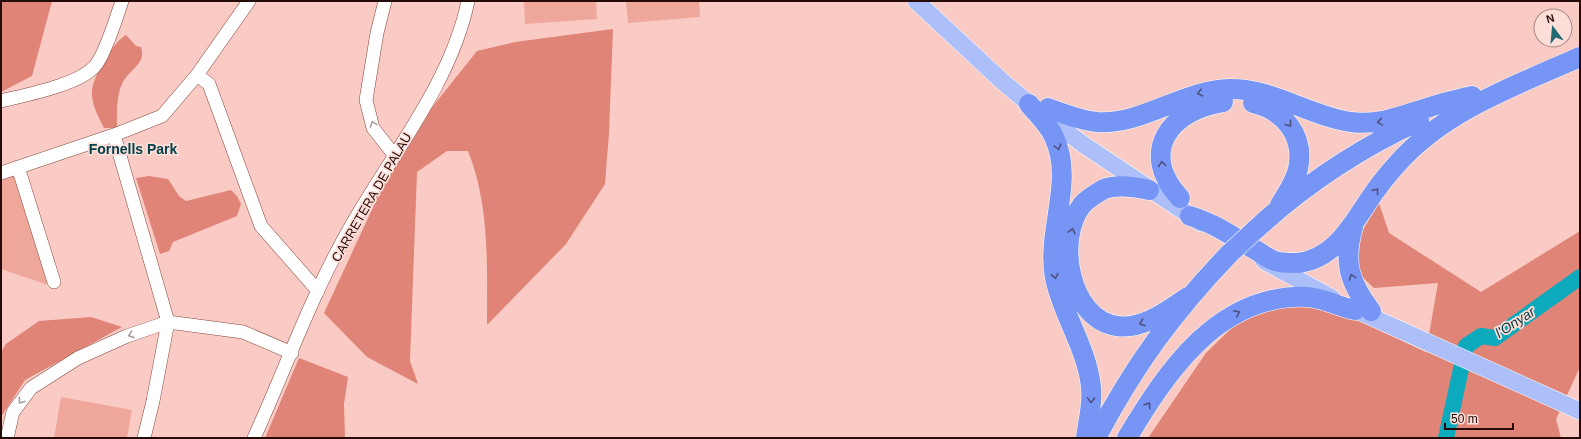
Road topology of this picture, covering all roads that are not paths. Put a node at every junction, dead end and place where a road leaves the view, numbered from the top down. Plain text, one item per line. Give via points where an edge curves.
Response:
1 (122, 1) edge
2 (249, 1) edge
3 (385, 1) edge
4 (468, 1) edge
5 (916, 1) edge
6 (1580, 49) edge
7 (1580, 57) edge
8 (984, 63) junction
9 (197, 76) junction
10 (1472, 96) junction
11 (1, 101) edge
12 (1029, 104) junction
13 (1048, 108) junction
14 (114, 135) junction
15 (394, 156) junction
16 (18, 167) junction
17 (1, 173) edge
18 (1149, 190) junction
19 (1180, 198) junction
20 (1277, 211) junction
21 (1190, 216) junction
22 (1354, 223) junction
23 (1286, 262) junction
24 (54, 282) dead end
25 (318, 291) junction
26 (1188, 297) junction
27 (1363, 310) junction
28 (168, 322) junction
29 (292, 353) junction
30 (1580, 411) edge
31 (7, 438) edge
32 (144, 438) edge
33 (254, 438) edge
34 (1086, 438) edge
35 (1096, 438) edge
36 (1127, 438) edge

1 - 11 street via 114,27 96,66 82,76 51,88
2 - 9 street
15 -> 3 street via 373,128 366,100
4 - 15 street, CARRETERA DE PALAU via 448,64
5 - 8 main road
6 - 10 highway
22 -> 7 highway via 1399,162 1438,128 1489,98
8 - 12 main road
8 - 13 main road
9 - 14 street via 162,116
9 - 25 street via 209,84 261,226
10 -> 13 highway via 1393,120 1370,123 1326,117 1265,94 1241,90 1210,91 1190,95 1148,112 1114,121 1081,119
10 - 20 highway via 1358,154
12 - 18 main road
12 -> 34 highway via 1054,137 1062,165 1053,260 1060,297 1087,365 1091,388
13 - 19 main road via 1103,148
14 - 16 street
14 - 28 street
15 - 25 street, CARRETERA DE PALAU via 351,226
16 - 17 street
16 - 24 street
18 - 21 main road
26 -> 18 highway via 1144,322 1131,326 1117,326 1095,318 1078,296 1072,279 1070,245 1072,229 1082,205 1105,189 1119,186
19 -> 20 highway via 1163,170 1161,152 1169,129 1180,118 1197,108 1229,101 1249,102 1275,111 1292,128 1297,138 1298,168 1292,185
19 - 23 main road
20 - 26 highway, bridge via 1230,253
21 - 23 highway via 1207,221 1276,262
21 - 27 main road via 1271,265
22 - 23 highway via 1334,247 1319,257 1303,262
27 -> 22 highway via 1348,266 1348,250
23 - 27 main road
25 - 29 street, CARRETERA DE PALAU
26 - 35 highway via 1127,381
27 - 30 main road via 1499,376
36 -> 27 highway via 1181,360 1206,334 1229,317 1260,303 1293,297 1317,298
28 - 29 street via 243,332
28 -> 31 street via 127,336 78,358 31,388 13,412
28 - 32 street
29 - 33 street, CARRETERA DE PALAU

